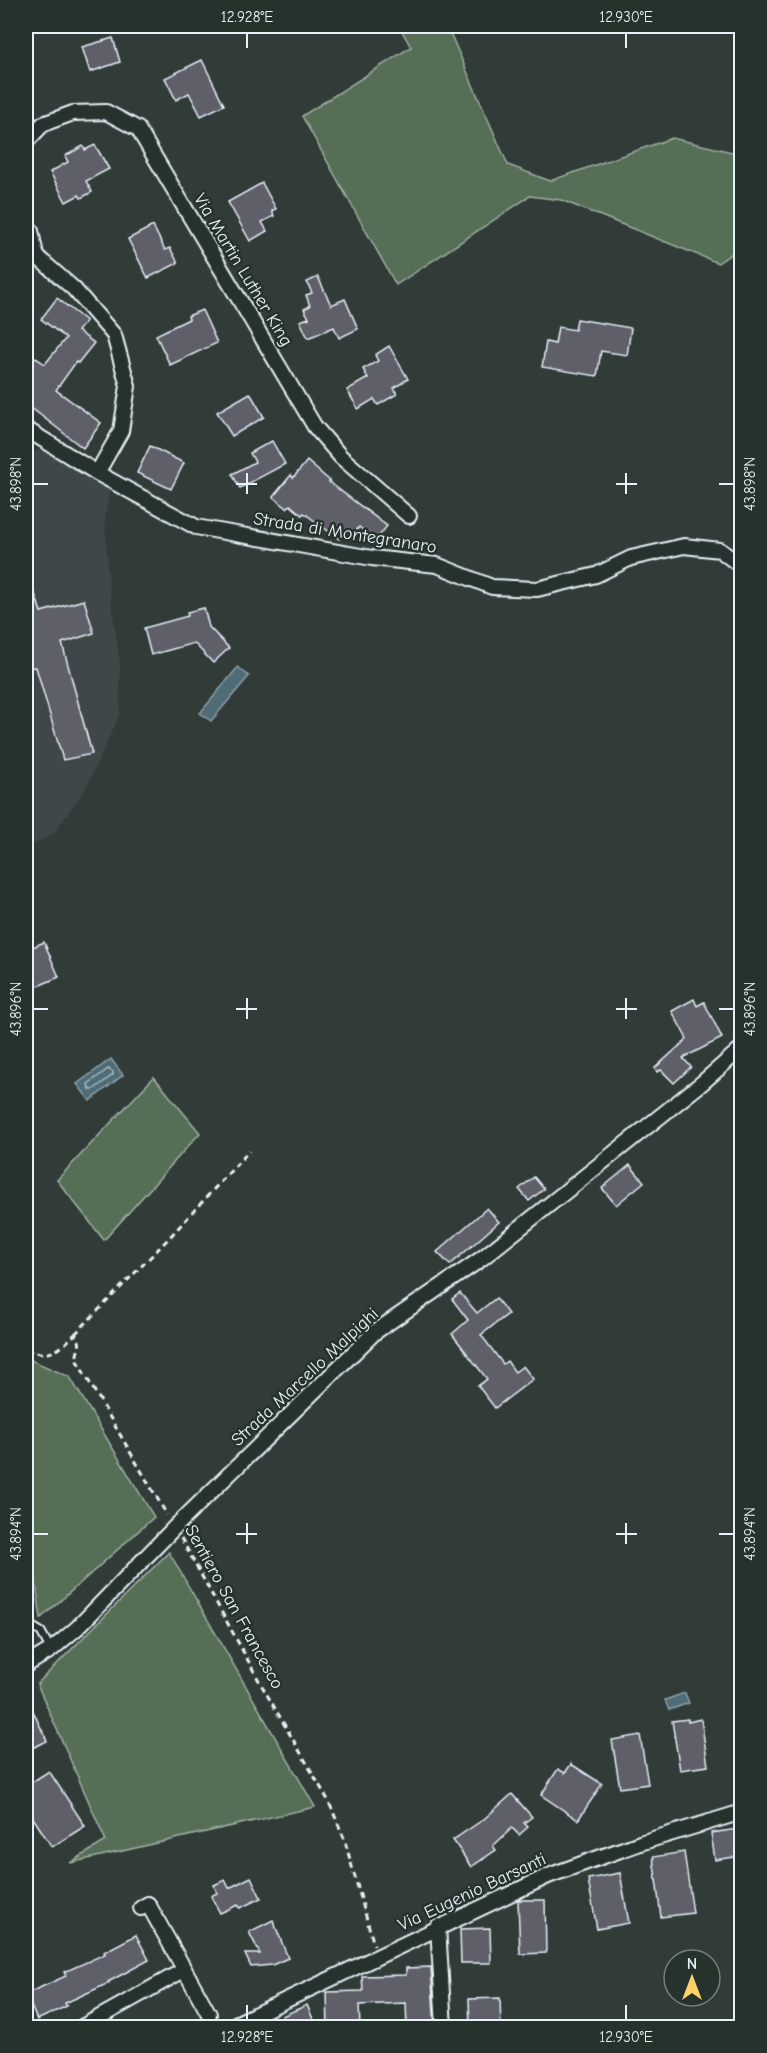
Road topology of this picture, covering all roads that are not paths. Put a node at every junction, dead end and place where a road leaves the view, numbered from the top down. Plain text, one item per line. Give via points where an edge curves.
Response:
1 (26, 142) edge
2 (26, 222) edge
3 (31, 251) edge
4 (26, 429) edge
5 (97, 473) junction
6 (409, 516) dead end
7 (741, 567) edge
8 (741, 1048) edge
9 (26, 1623) edge
10 (51, 1650) junction
11 (26, 1665) edge
12 (741, 1812) edge
13 (141, 1908) dead end
14 (438, 1926) junction
15 (184, 1970) junction
16 (209, 2014) dead end
17 (80, 2028) edge
18 (227, 2028) edge
19 (444, 2028) edge

1 - 6 street, Via Martin Luther King via 43,124 73,113 105,112 138,129 315,427 341,457
2 - 3 street via 31,231
3 - 5 street via 74,289 114,335 128,386 121,431
4 - 5 street, Strada di Montegranaro
5 - 7 street, Strada di Montegranaro via 196,527 372,558 438,564 492,587 537,589 596,575 631,558 684,546 720,550
8 - 10 street, Strada Marcello Malpighi via 481,1259 375,1332
9 - 10 lane via 41,1632
10 - 11 street, Strada Marcello Malpighi
12 - 14 street, Via Eugenio Barsanti via 548,1876
13 - 15 street via 148,1904
14 - 18 street, Via Eugenio Barsanti
14 - 19 street
15 - 16 street
15 - 17 street

